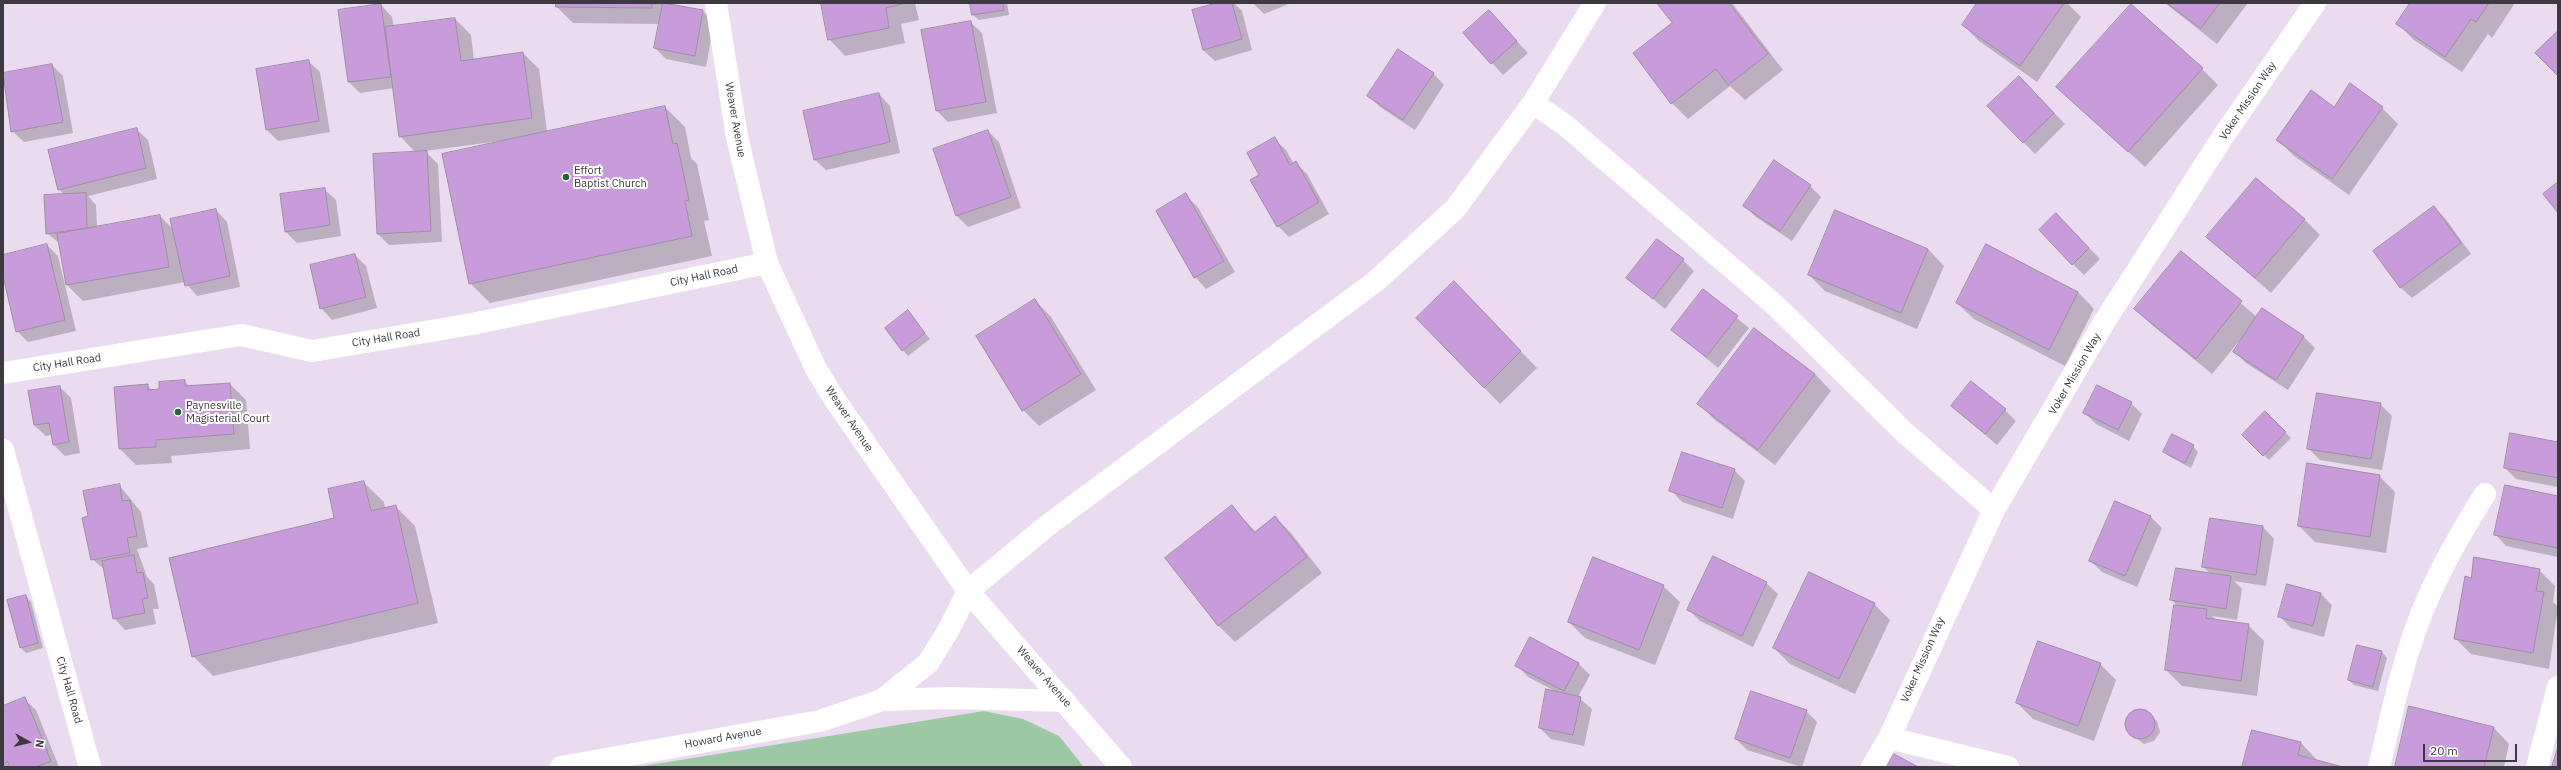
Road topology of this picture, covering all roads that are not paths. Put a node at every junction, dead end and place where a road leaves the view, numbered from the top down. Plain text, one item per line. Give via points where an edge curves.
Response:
1 (716, 3) edge
2 (1595, 3) edge
3 (2315, 3) edge
4 (1533, 103) junction
5 (767, 263) junction
6 (3, 373) edge
7 (3, 450) edge
8 (2486, 494) dead end
9 (1994, 510) junction
10 (968, 591) junction
11 (2558, 687) edge
12 (882, 700) junction
13 (1065, 701) junction
14 (1889, 738) junction
15 (90, 767) edge
16 (561, 767) edge
17 (1121, 767) edge
18 (1872, 767) edge
19 (2008, 767) edge
20 (2379, 767) edge
21 (2537, 767) edge

1 - 5 street, Weaver Avenue via 736,137
2 - 4 street
3 - 9 street, Voker Mission Way via 2222,138 2103,324
4 - 9 street via 1565,125 1775,305 1904,432
4 - 10 street via 1455,209 1376,281 1048,525
5 - 6 street, City Hall Road via 472,324 312,351 241,335
5 - 10 street, Weaver Avenue via 813,362 835,400
7 - 15 street, City Hall Road
8 - 20 street via 2448,555 2427,599 2410,646
9 - 14 street, Voker Mission Way
10 - 12 street, Howard Avenue via 928,663
10 - 13 street, Weaver Avenue
11 - 21 street
12 - 13 street, Howard Avenue via 950,698
12 - 16 street, Howard Avenue via 820,720
13 - 17 street, Weaver Avenue
14 - 18 street, Voker Mission Way
14 - 19 street

